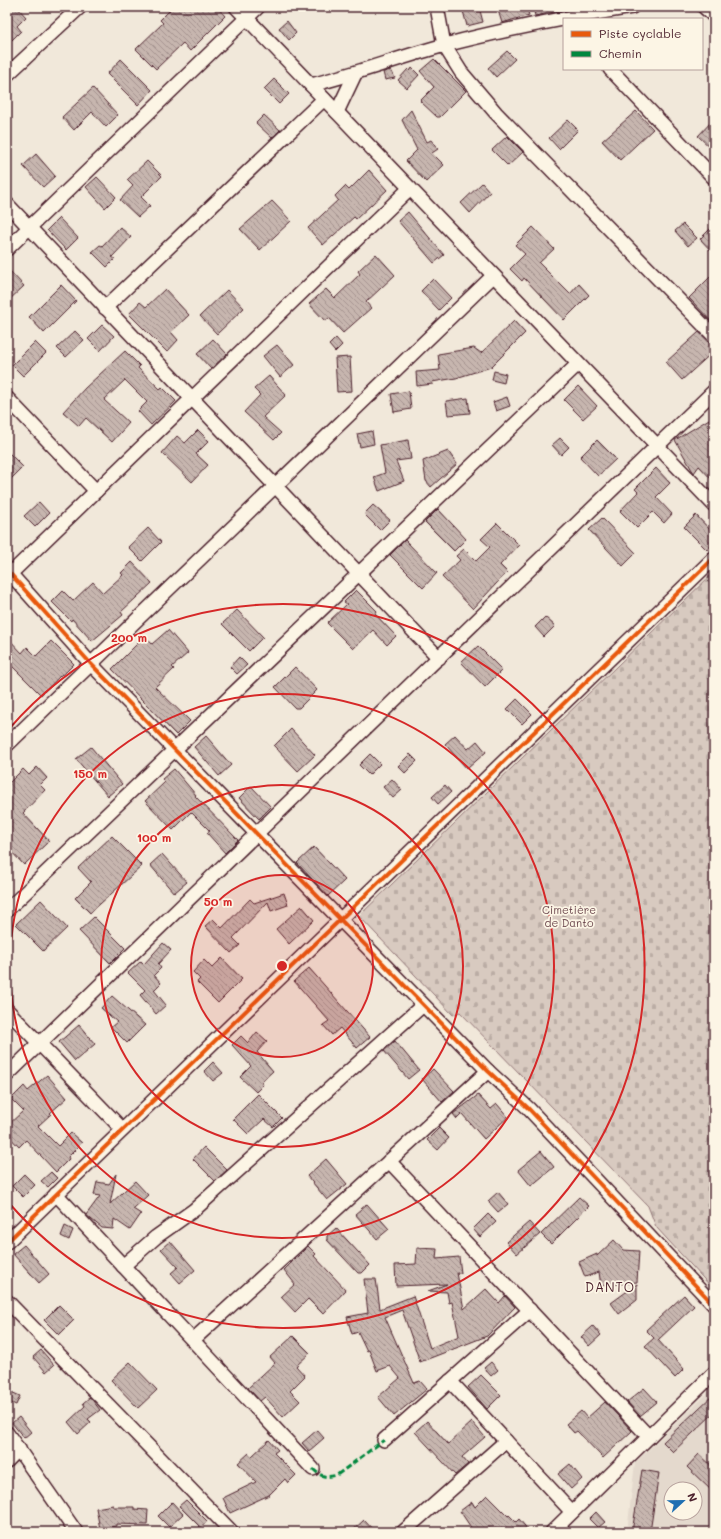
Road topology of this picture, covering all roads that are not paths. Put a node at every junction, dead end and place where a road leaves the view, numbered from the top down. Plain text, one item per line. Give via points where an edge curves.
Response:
1 (80, 7) edge
2 (236, 7) edge
3 (258, 7) edge
4 (437, 7) edge
5 (632, 7) edge
6 (574, 18) edge
7 (247, 19) junction
8 (563, 20) edge
9 (444, 45) junction
10 (611, 70) edge
11 (354, 74) junction
12 (7, 75) edge
13 (311, 85) junction
14 (324, 99) junction
15 (337, 112) junction
16 (714, 178) edge
17 (410, 188) junction
18 (7, 204) edge
19 (29, 228) junction
20 (7, 249) edge
21 (493, 276) junction
22 (105, 308) junction
23 (714, 336) edge
24 (578, 364) junction
25 (714, 391) edge
26 (7, 398) edge
27 (192, 398) junction
28 (657, 446) junction
29 (275, 486) junction
30 (96, 491) junction
31 (714, 505) edge
32 (714, 558) edge
33 (8, 573) edge
34 (359, 574) junction
35 (439, 658) junction
36 (91, 664) junction
37 (7, 745) edge
38 (175, 750) junction
39 (257, 833) junction
40 (7, 910) edge
41 (340, 920) junction
42 (424, 1005) junction
43 (7, 1010) edge
44 (39, 1044) junction
45 (488, 1071) junction
46 (7, 1075) edge
47 (122, 1130) junction
48 (389, 1161) junction
49 (56, 1194) junction
50 (7, 1242) edge
51 (123, 1266) junction
52 (7, 1301) edge
53 (714, 1305) edge
54 (530, 1310) junction
55 (193, 1340) junction
56 (714, 1373) edge
57 (450, 1381) junction
58 (7, 1433) edge
59 (649, 1437) junction
60 (384, 1440) dead end
61 (506, 1442) junction
62 (19, 1449) junction
63 (7, 1461) edge
64 (314, 1469) dead end
65 (572, 1512) junction
66 (76, 1532) edge
67 (232, 1532) edge
68 (403, 1532) edge
69 (552, 1532) edge

1 - 12 street
2 - 7 street
3 - 7 street
4 - 9 street
5 - 6 street
7 - 13 street
7 - 19 street
8 - 9 street
9 - 11 street
9 - 23 street via 461,72 496,113
10 - 16 street
11 - 13 street
11 - 15 street
13 - 14 street
14 - 15 street
14 - 22 street
15 - 17 street
17 - 21 street
17 - 27 street
18 - 19 street
19 - 20 street
19 - 22 street
21 - 24 street
21 - 29 street
22 - 27 street
24 - 28 street
24 - 34 street
25 - 28 street
26 - 30 street
27 - 29 street
27 - 30 street
28 - 31 street
28 - 35 street
29 - 34 street
29 - 36 street
30 - 33 street
32 - 41 street
33 - 36 street
34 - 35 street
34 - 38 street
35 - 39 street
36 - 37 street
36 - 38 street
38 - 39 street
38 - 40 street
39 - 41 street
39 - 44 street
41 - 42 street
41 - 47 street
42 - 45 street
42 - 51 street via 194,1210 156,1237
43 - 44 street
44 - 46 street
44 - 47 street
45 - 48 street
45 - 53 street via 528,1108
47 - 49 street
48 - 54 street
48 - 55 street
49 - 50 street
49 - 51 street
51 - 55 street
52 - 67 street
54 - 57 street
54 - 59 street
55 - 64 street
56 - 59 street
57 - 60 street
57 - 61 street
58 - 62 street
59 - 65 street
61 - 65 street
61 - 68 street
62 - 63 street
62 - 66 street
65 - 69 street

